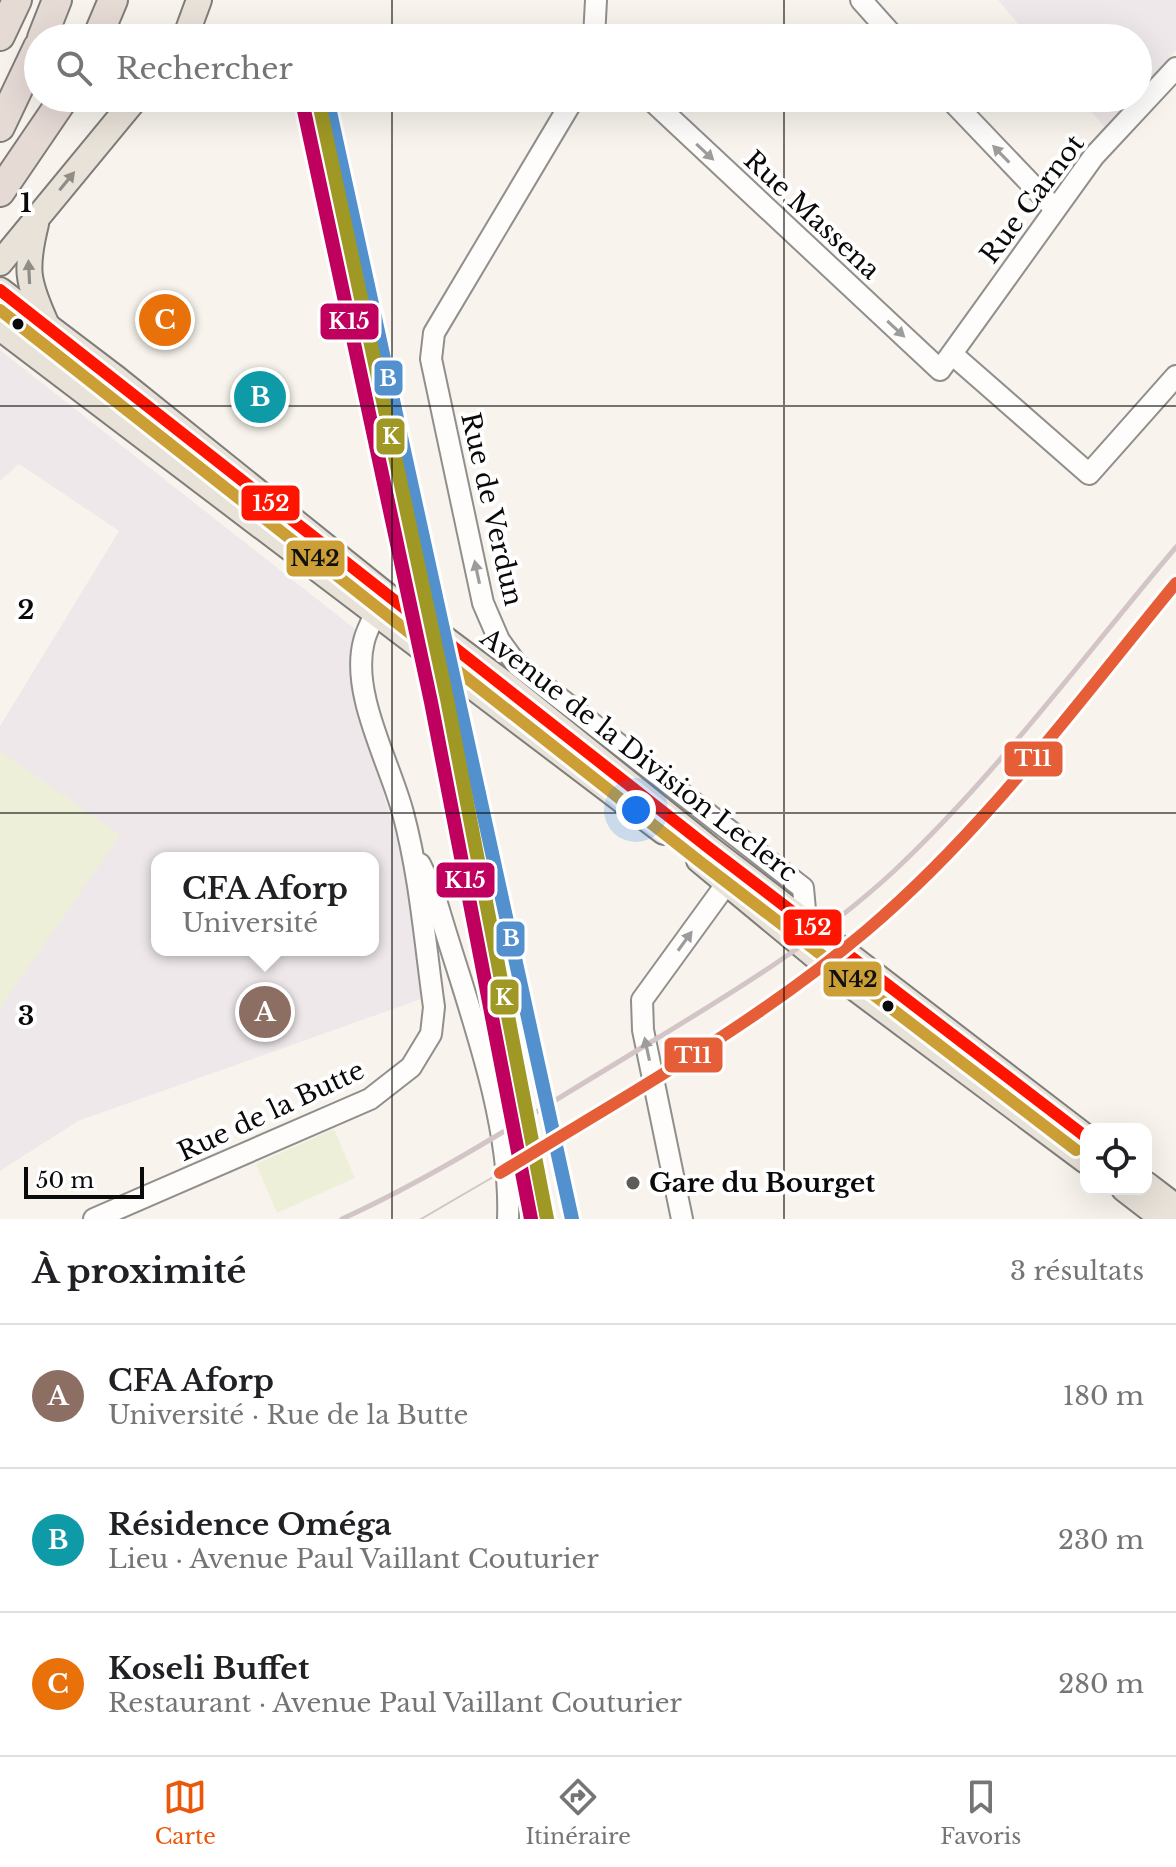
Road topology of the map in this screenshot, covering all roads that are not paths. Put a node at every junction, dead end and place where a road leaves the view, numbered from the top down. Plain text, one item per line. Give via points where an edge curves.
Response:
1 (17, 0) edge
2 (57, 0) edge
3 (113, 0) edge
4 (199, 0) edge
5 (596, 0) edge
6 (861, 0) edge
7 (48, 24) edge
8 (103, 24) edge
9 (190, 24) edge
10 (595, 24) edge
11 (882, 24) edge
12 (0, 36) edge
13 (1176, 68) edge
14 (24, 76) edge
15 (1152, 94) edge
16 (55, 112) edge
17 (124, 112) edge
18 (566, 112) edge
19 (665, 112) edge
20 (962, 112) edge
21 (1135, 112) edge
22 (0, 127) edge
23 (8, 183) edge
24 (1055, 209) junction
25 (38, 217) junction
26 (0, 263) edge
27 (0, 290) edge
28 (47, 325) junction
29 (0, 328) edge
30 (946, 362) junction
31 (1176, 376) edge
32 (380, 604) junction
33 (409, 842) junction
34 (727, 883) junction
35 (806, 921) junction
36 (1080, 1132) edge
37 (1080, 1157) edge
38 (1152, 1189) edge
39 (1132, 1195) edge
40 (1176, 1207) edge
41 (94, 1219) edge
42 (508, 1219) edge
43 (682, 1219) edge
44 (1163, 1219) edge

1 - 12 highway
2 - 7 highway
3 - 8 highway
4 - 9 main road
5 - 10 street
6 - 11 street
13 - 15 street, Rue Carnot
14 - 22 highway
16 - 23 highway
25 -> 17 main road
35 -> 18 street, Rue de Verdun via 803,888 517,665 483,603 431,359 434,333
19 -> 30 street, Rue Massena
24 -> 20 street
21 - 24 street, Rue Carnot
24 - 30 street, Rue Carnot
25 - 26 main road
28 -> 25 main road via 29,285
27 - 28 main road
28 - 32 main road
29 - 32 main road
30 - 31 street, Rue Massena via 1089,474
32 - 33 street, Rue de la Butte via 364,640 363,678
32 - 34 main road, Avenue de la Division Leclerc via 489,697
32 - 35 main road, Avenue de la Division Leclerc via 486,670
33 - 41 street, Rue de la Butte via 434,1007 431,1034 411,1067 370,1099
33 - 42 street via 434,893 497,1110 509,1177
34 - 37 main road, Avenue de la Division Leclerc via 844,980
43 -> 34 street via 643,1030 642,1000
35 - 36 main road, Avenue de la Division Leclerc
38 - 40 main road
39 - 44 main road

